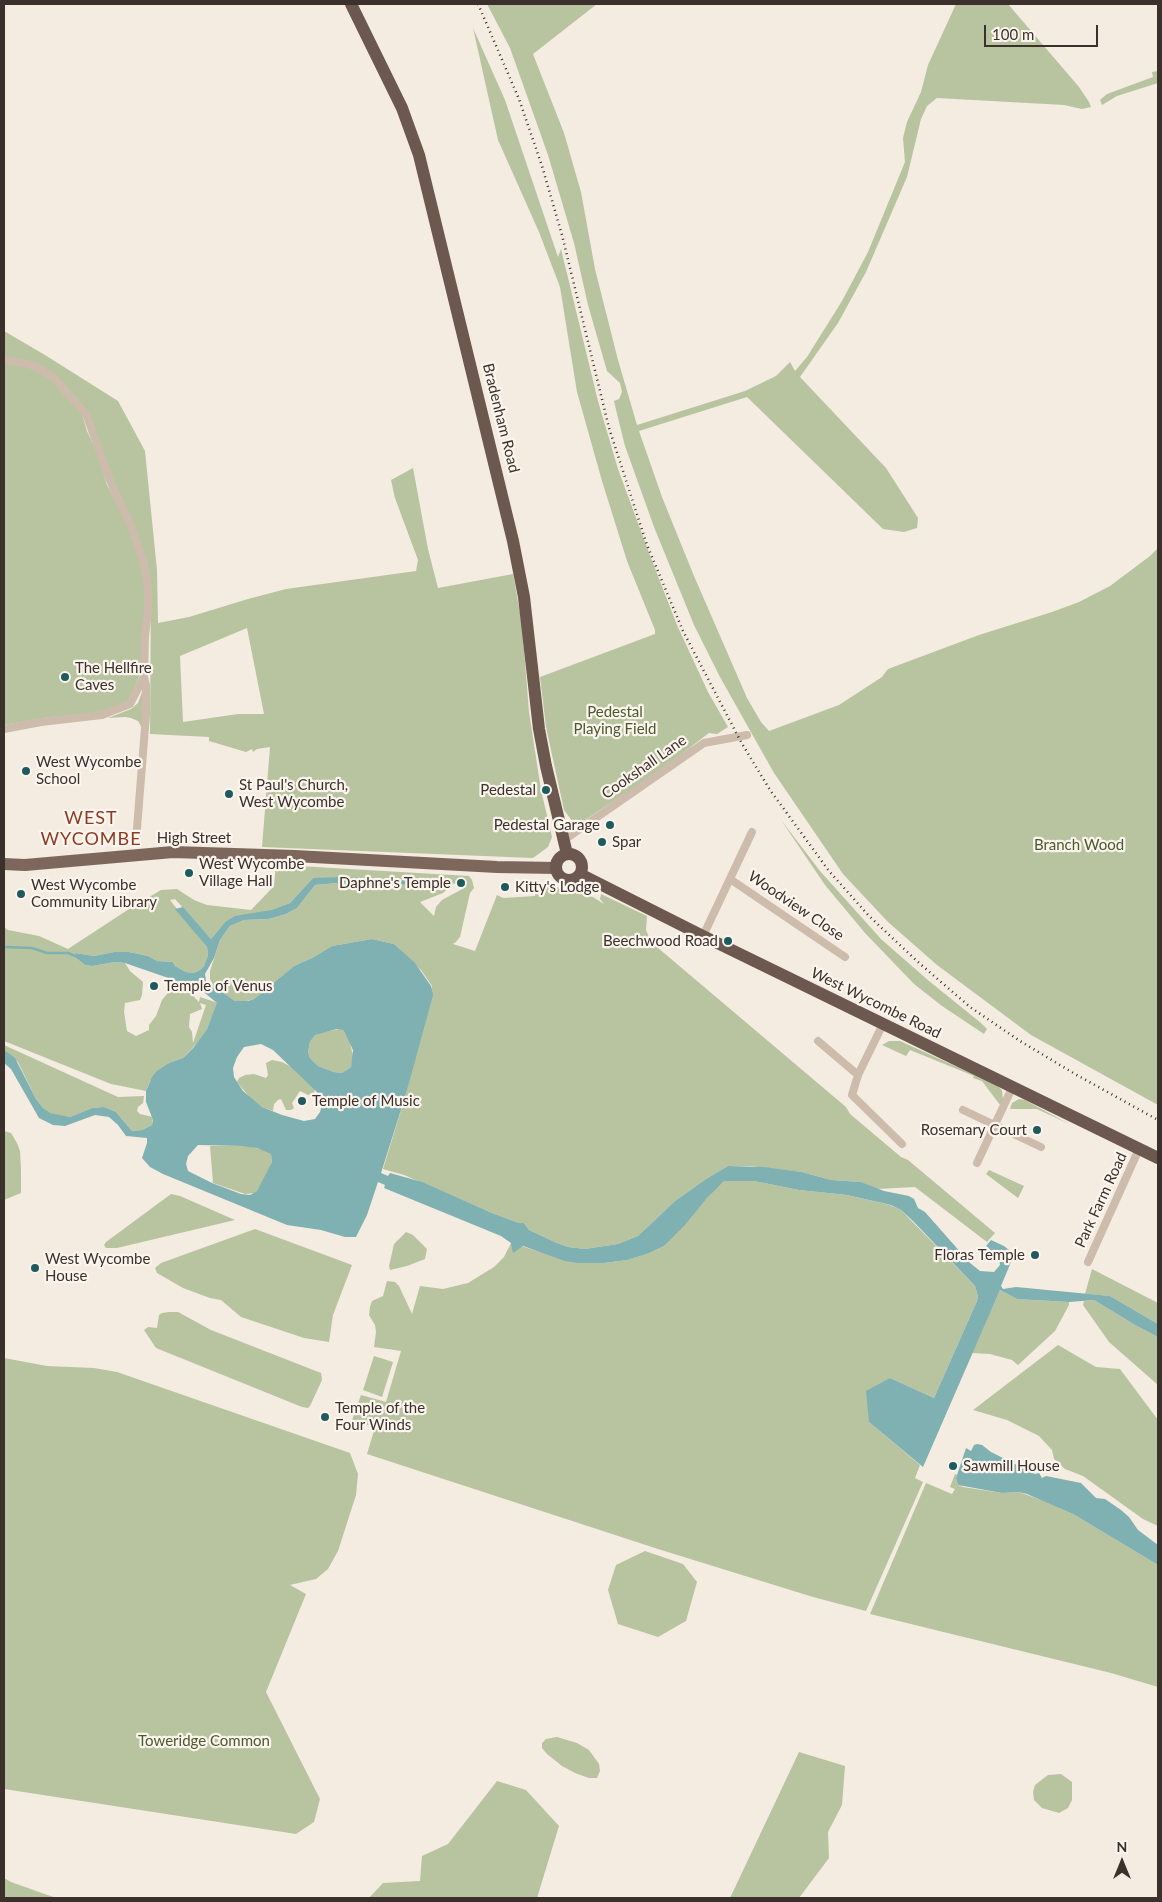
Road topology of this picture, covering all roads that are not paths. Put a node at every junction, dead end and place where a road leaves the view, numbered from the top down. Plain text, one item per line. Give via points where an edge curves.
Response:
1 (351, 4) edge
2 (4, 359) edge
3 (144, 677) junction
4 (4, 729) edge
5 (748, 735) dead end
6 (752, 832) dead end
7 (564, 840) junction
8 (136, 841) dead end
9 (567, 854) junction
10 (4, 864) edge
11 (556, 868) junction
12 (580, 874) junction
13 (730, 879) junction
14 (703, 936) junction
15 (845, 957) dead end
16 (883, 1024) junction
17 (818, 1041) dead end
18 (858, 1075) junction
19 (1012, 1088) junction
20 (963, 1110) dead end
21 (995, 1125) junction
22 (902, 1144) dead end
23 (1041, 1147) dead end
24 (1139, 1149) junction
25 (1158, 1158) edge
26 (977, 1164) dead end
27 (1088, 1262) dead end

1 - 7 highway, Bradenham Road via 402,108 419,155 513,541 524,597 539,729
2 - 3 street via 35,366 54,378 86,414 144,564 148,611
3 - 4 street via 130,704 121,708 102,715
3 - 8 street via 146,715
5 - 7 street, Cookshall Lane via 704,743
6 - 13 street
7 - 9 highway, Bradenham Road
9 - 11 highway via 559,859
9 - 12 highway via 574,855 581,862
10 - 11 main road, High Street via 25,865 135,852 173,852
11 - 12 highway via 558,875 567,880
12 - 14 highway, West Wycombe Road
13 - 14 street
13 - 15 street, Woodview Close
14 - 16 highway, West Wycombe Road
16 - 18 street
16 - 19 highway, West Wycombe Road
17 - 18 street
18 - 22 street via 852,1095
19 - 21 street
19 - 24 highway, West Wycombe Road
20 - 21 street
21 - 23 street
21 - 26 street
24 - 25 highway, West Wycombe Road
24 - 27 street, Park Farm Road

